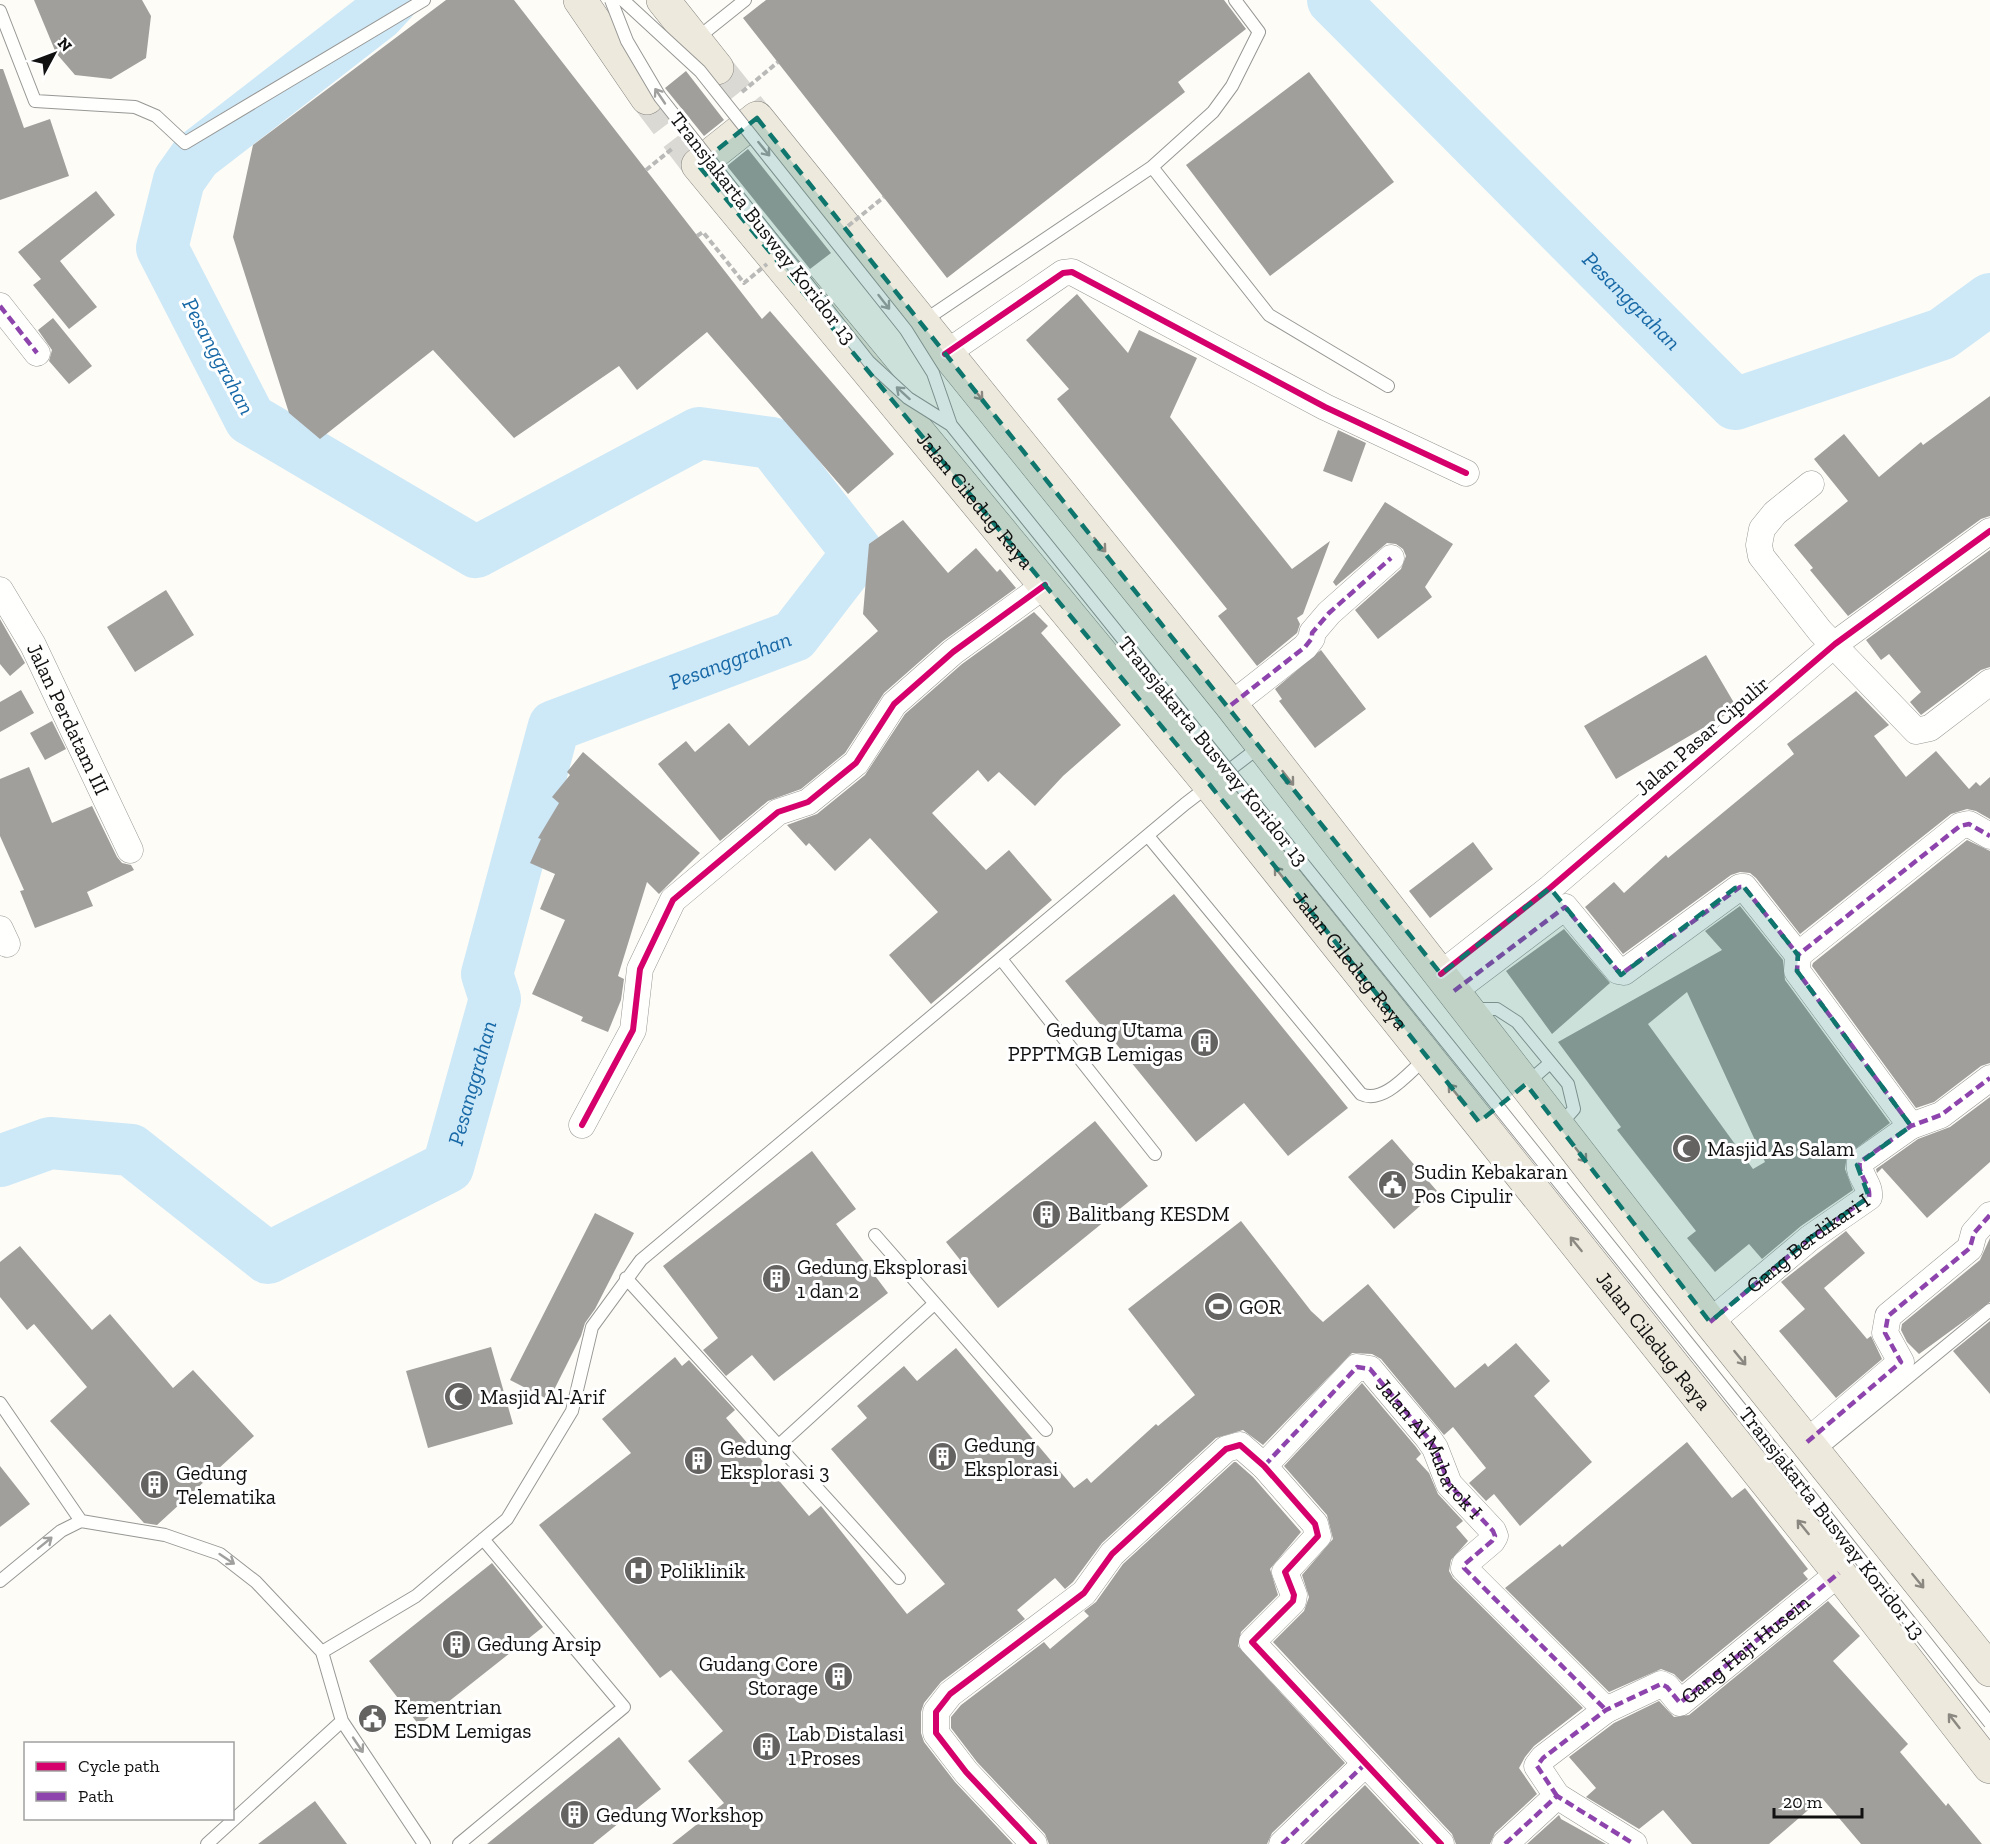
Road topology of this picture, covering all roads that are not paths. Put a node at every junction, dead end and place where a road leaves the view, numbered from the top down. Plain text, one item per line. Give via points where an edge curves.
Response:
1 (424, 0) edge
2 (580, 0) edge
3 (611, 0) edge
4 (623, 0) edge
5 (663, 0) edge
6 (745, 0) edge
7 (1235, 0) edge
8 (0, 10) edge
9 (694, 40) junction
10 (717, 68) tunnel mouth
11 (647, 98) tunnel mouth
12 (1152, 167) junction
13 (0, 306) edge
14 (921, 323) junction
15 (37, 354) dead end
16 (945, 354) junction
17 (1388, 386) dead end
18 (951, 425) junction
19 (1466, 473) dead end
20 (1811, 484) dead end
21 (1990, 531) edge
22 (1391, 558) dead end
23 (1045, 585) junction
24 (0, 590) edge
25 (1835, 644) junction
26 (1990, 682) edge
27 (1231, 705) junction
28 (1262, 745) junction
29 (1210, 786) junction
30 (1148, 836) junction
31 (1990, 836) edge
32 (130, 850) dead end
33 (1558, 898) junction
34 (1798, 955) junction
35 (1001, 958) junction
36 (1454, 992) junction
37 (1427, 1057) junction
38 (1538, 1074) junction
39 (1990, 1078) edge
40 (1479, 1122) junction
41 (582, 1125) dead end
42 (1911, 1126) junction
43 (1155, 1154) dead end
44 (1990, 1215) edge
45 (875, 1234) dead end
46 (626, 1278) junction
47 (934, 1304) junction
48 (1990, 1310) edge
49 (1710, 1322) junction
50 (0, 1403) edge
51 (1046, 1430) dead end
52 (778, 1446) junction
53 (1811, 1448) junction
54 (1264, 1466) junction
55 (81, 1521) junction
56 (1881, 1535) junction
57 (483, 1539) junction
58 (1839, 1573) junction
59 (899, 1578) dead end
60 (0, 1581) edge
61 (322, 1652) junction
62 (1990, 1671) edge
63 (1606, 1710) junction
64 (342, 1721) junction
65 (1990, 1723) edge
66 (1364, 1765) junction
67 (1990, 1767) edge
68 (1557, 1796) junction
69 (234, 1819) edge
70 (233, 1820) edge
71 (207, 1844) edge
72 (424, 1844) edge
73 (459, 1844) edge
74 (1034, 1844) edge
75 (1282, 1844) edge
76 (1441, 1844) edge
77 (1505, 1844) edge
78 (1634, 1844) edge

1 - 8 lane via 185,143 156,116 135,107 34,101
2 - 11 main road
18 -> 3 lane, Transjakarta Busway Koridor 13, bridge via 908,398 869,362 735,195 660,97 627,41
4 -> 18 lane, Transjakarta Busway Koridor 13, bridge via 700,71 906,330 933,373
5 - 9 main road
6 - 9 lane
7 - 12 lane via 1259,32 1232,86 1213,112
9 - 10 main road
12 - 14 lane
12 - 17 lane via 1269,315
13 - 15 street
14 - 16 main road
14 - 23 main road, Jalan Ciledug Raya via 757,118 698,165
16 - 19 street via 1063,273 1072,272 1324,407
16 -> 27 main road
18 - 65 lane, Transjakarta Busway Koridor 13, bridge
20 - 25 street via 1775,513 1762,529 1759,545 1761,556 1775,576
21 - 25 street, Jalan Pasar Cipulir
22 - 27 street via 1329,613 1305,647
23 - 29 main road, Jalan Ciledug Raya
23 - 41 street via 954,652 894,704 856,763 808,802 778,812 673,900 640,969 633,1029
24 - 32 street, Jalan Perdatam III via 33,645
25 - 26 street via 1916,731 1930,728
25 - 33 street, Jalan Pasar Cipulir
27 - 28 main road
28 - 29 lane
28 -> 36 main road
29 - 30 lane
37 -> 29 main road, Jalan Ciledug Raya
30 - 35 lane
30 - 37 lane via 1361,1094 1383,1095
31 - 34 street via 1969,824 1960,826
33 - 34 street via 1618,971 1624,972 1735,888 1744,887
33 - 36 street, Jalan Pasar Cipulir
34 - 42 street via 1797,971
35 - 43 lane
35 - 46 lane via 641,1260
36 - 38 main road
40 -> 37 main road, Jalan Ciledug Raya
38 - 40 main road
38 -> 49 main road via 1559,1126
39 - 42 street, Gang Berdikari I via 1941,1115
58 -> 40 main road, Jalan Ciledug Raya
42 - 49 street, Gang Berdikari I via 1860,1162 1869,1197 1810,1238
44 - 53 street via 1974,1233 1970,1248 1888,1317 1884,1333 1901,1362
45 - 47 lane
46 - 52 lane
46 - 57 lane via 592,1327 572,1411 507,1518
47 - 51 lane
47 - 52 lane
48 - 53 lane
49 -> 53 main road
50 - 55 lane
52 - 59 lane
53 - 56 main road
54 - 63 street, Jalan Al Mubarok I via 1357,1367 1370,1369 1435,1448 1449,1484 1495,1536 1464,1568
54 - 66 street via 1315,1524 1318,1536 1285,1572 1293,1601 1252,1642
54 - 74 street via 1240,1444 1226,1449 1112,1554 1084,1593 950,1694 936,1712 936,1733 966,1772
60 -> 55 lane via 61,1531
55 -> 61 lane via 165,1535 220,1554 256,1582
56 - 58 main road
56 -> 62 main road
57 - 61 lane via 416,1596
57 - 73 lane via 624,1707
58 - 63 street, Gang Haji Husein via 1680,1703 1661,1684
67 -> 58 main road, Jalan Ciledug Raya
61 - 64 lane
63 - 68 street, Gang Haji Husein via 1537,1766
64 - 69 lane
64 -> 72 lane
66 - 75 street
66 - 76 street
68 - 77 street
68 - 78 street
70 - 71 lane

